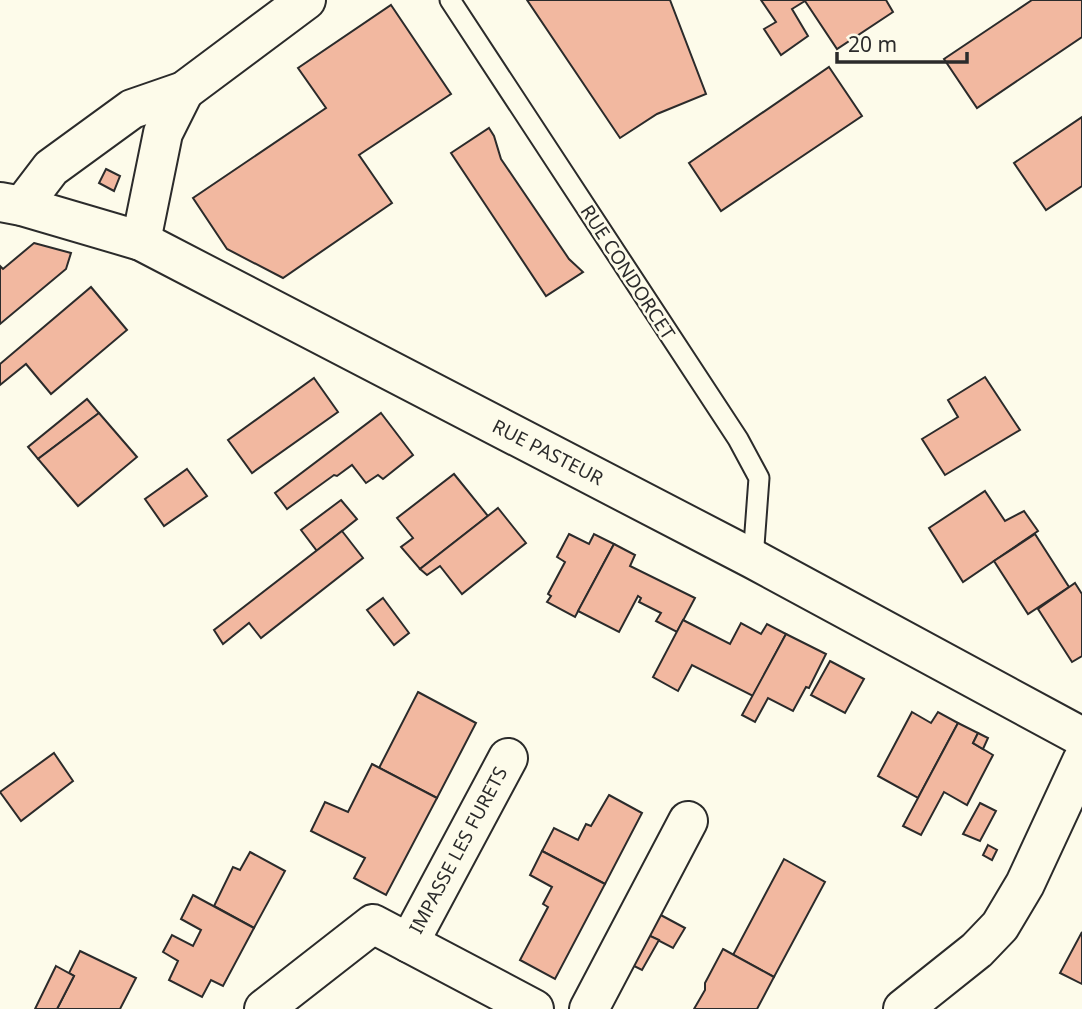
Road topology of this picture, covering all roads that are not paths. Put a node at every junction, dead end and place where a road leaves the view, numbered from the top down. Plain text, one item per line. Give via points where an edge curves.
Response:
1 (306, 0) edge
2 (450, 0) edge
3 (184, 91) junction
4 (11, 204) edge
5 (141, 241) junction
6 (753, 559) junction
7 (1082, 737) edge
8 (508, 758) dead end
9 (1082, 761) edge
10 (688, 821) dead end
11 (409, 943) junction
12 (264, 1009) edge
13 (534, 1009) edge
14 (589, 1009) edge
15 (903, 1009) edge

1 - 3 street
2 - 6 lane, RUE CONDORCET via 738,439 759,478
3 - 4 street via 132,109 51,168
3 - 5 street via 163,133
4 - 5 street, RUE PASTEUR
5 - 6 street, RUE PASTEUR
6 - 7 street, RUE PASTEUR
8 - 11 street, IMPASSE LES FURETS
9 - 15 street via 1026,884 1000,926
10 - 14 street
11 - 12 street via 373,924
11 - 13 street

